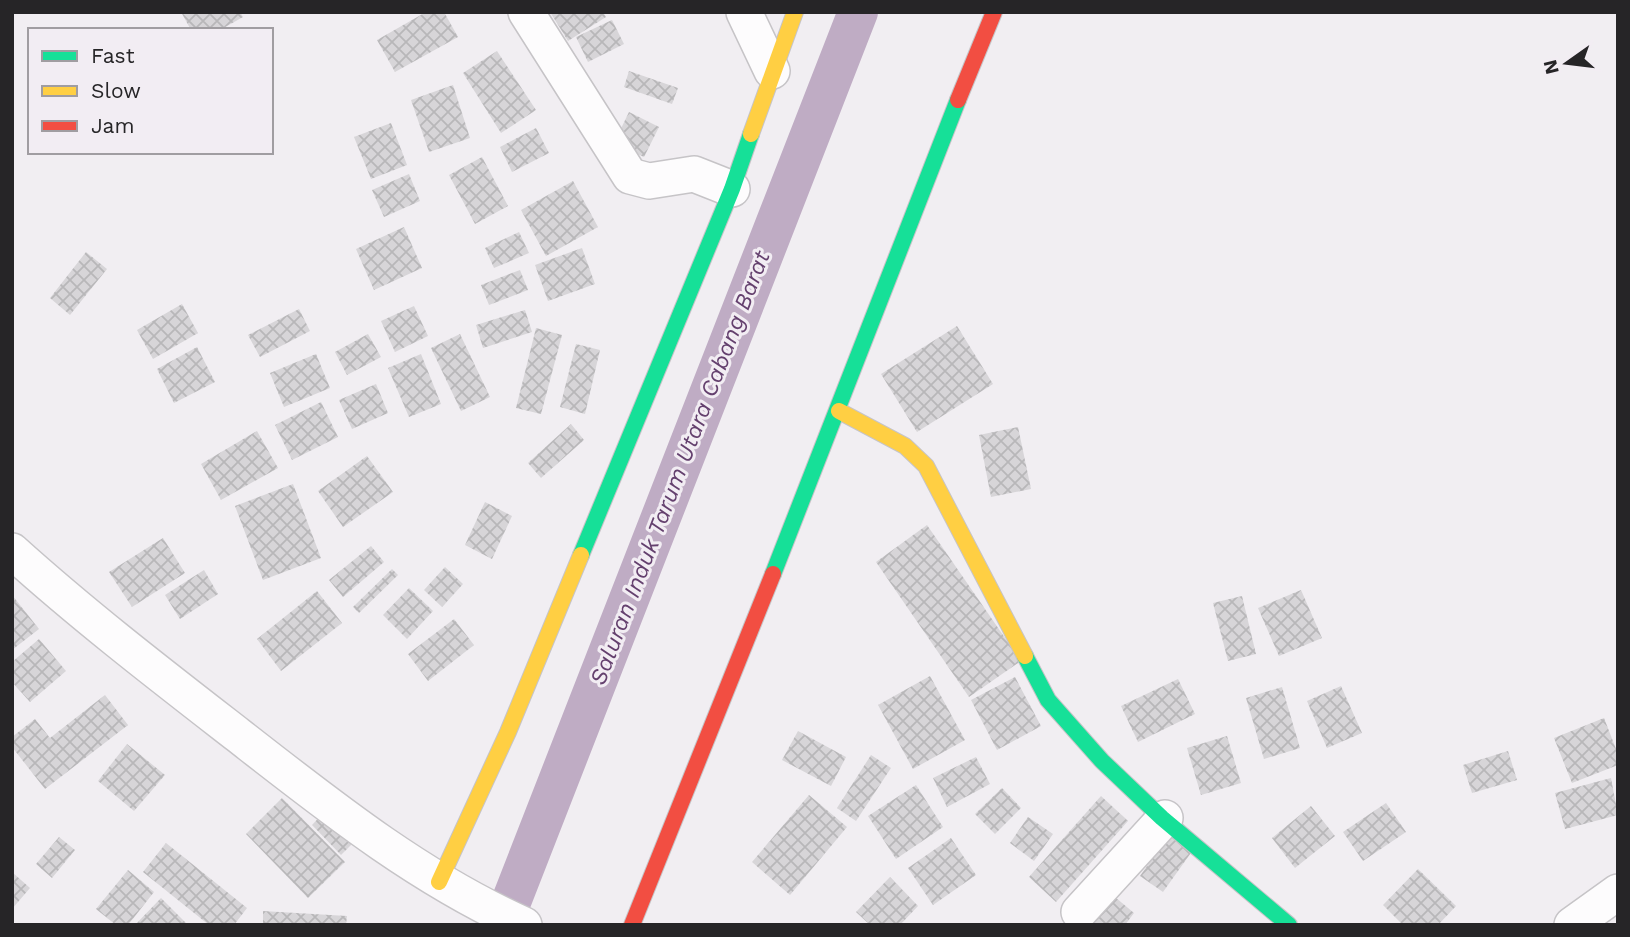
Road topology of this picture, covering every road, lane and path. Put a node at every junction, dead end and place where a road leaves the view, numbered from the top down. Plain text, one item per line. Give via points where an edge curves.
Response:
1 (526, 12) edge
2 (744, 12) edge
3 (795, 12) edge
4 (994, 12) edge
5 (772, 71) junction
6 (732, 189) junction
7 (839, 411) junction
8 (12, 551) edge
9 (1165, 818) junction
10 (439, 882) junction
11 (1618, 892) edge
12 (1079, 912) dead end
13 (524, 925) edge
14 (632, 925) edge
15 (1289, 925) edge
16 (1572, 925) edge

1 - 6 street via 630,176 649,181 694,174
2 - 5 street
3 - 5 street
4 - 7 street via 882,289
5 - 6 street
6 - 10 street via 508,732
7 - 9 street via 905,446 926,466 1048,700 1074,734
7 - 14 street
8 - 10 street via 262,754
9 - 12 street
9 - 15 street
10 - 13 street
11 - 16 street

